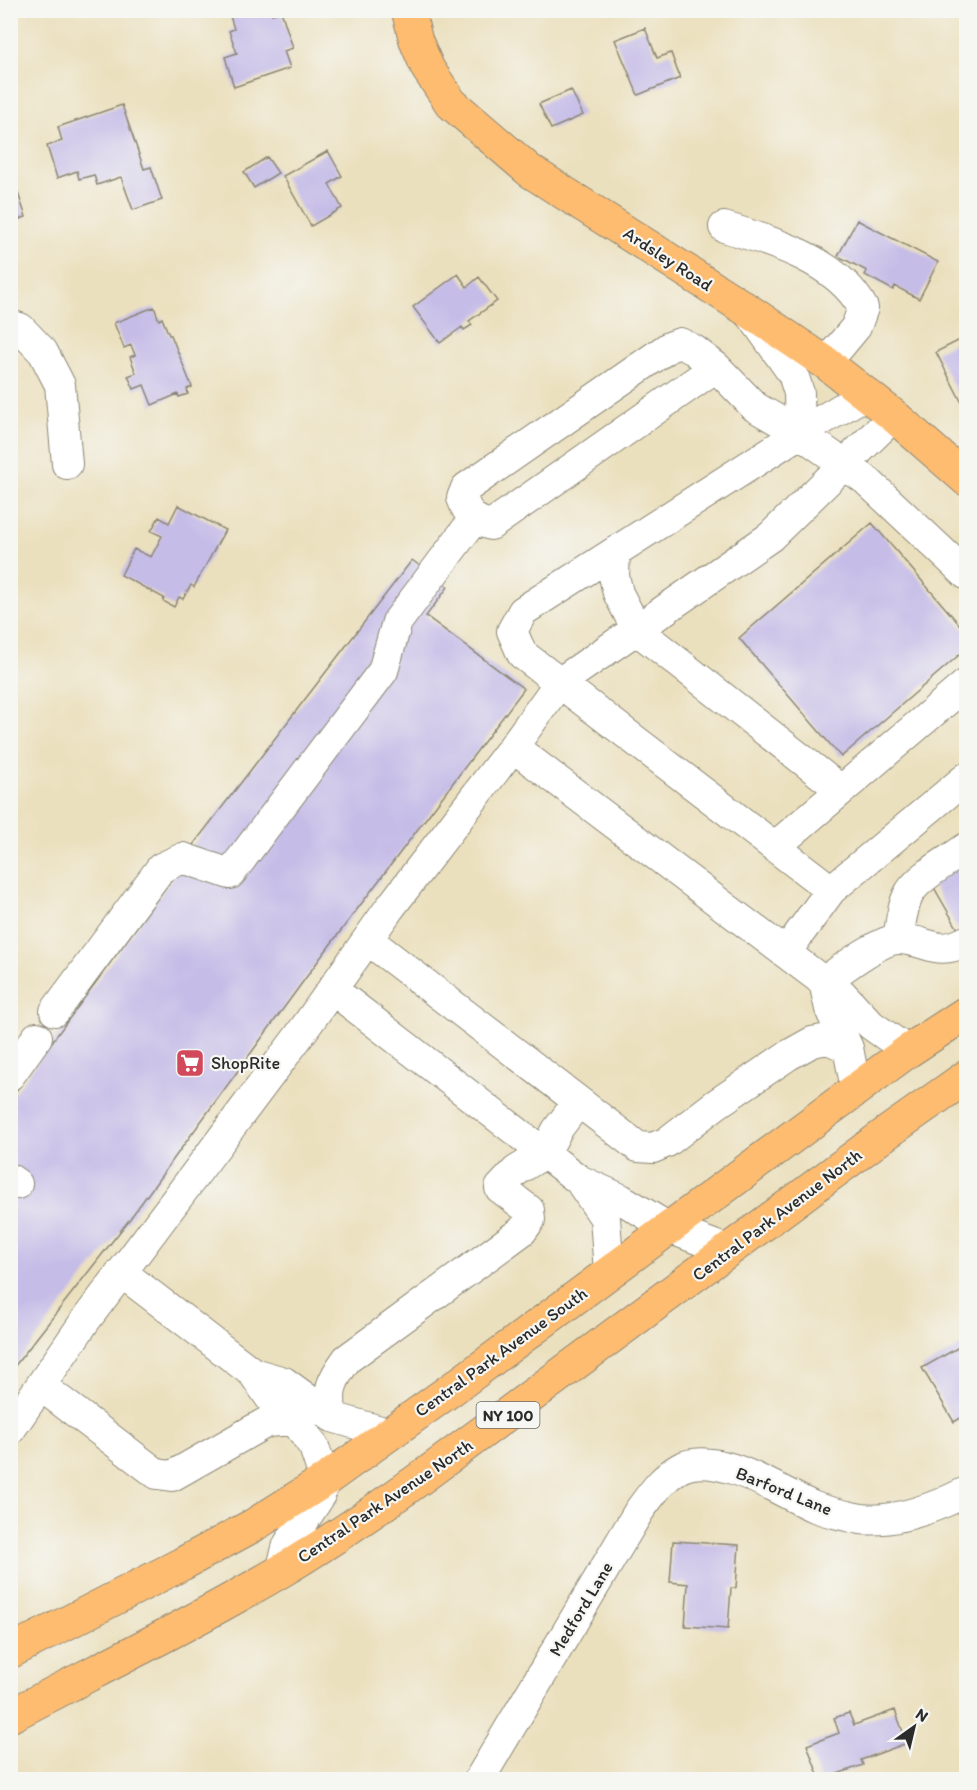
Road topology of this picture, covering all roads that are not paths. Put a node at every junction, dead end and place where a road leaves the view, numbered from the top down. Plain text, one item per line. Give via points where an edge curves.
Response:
1 (408, 10) edge
2 (724, 227) dead end
3 (749, 311) junction
4 (10, 325) edge
5 (826, 363) junction
6 (716, 368) junction
7 (866, 394) junction
8 (894, 416) junction
9 (800, 433) junction
10 (67, 464) dead end
11 (843, 465) junction
12 (966, 478) edge
13 (474, 519) junction
14 (615, 552) junction
15 (966, 574) edge
16 (637, 630) junction
17 (559, 683) junction
18 (966, 684) edge
19 (513, 747) junction
20 (966, 778) edge
21 (841, 790) junction
22 (776, 846) junction
23 (966, 848) edge
24 (831, 890) junction
25 (898, 938) junction
26 (368, 940) junction
27 (966, 941) edge
28 (786, 952) junction
29 (824, 982) junction
30 (333, 990) junction
31 (55, 1011) dead end
32 (966, 1013) edge
33 (37, 1036) dead end
34 (848, 1048) junction
35 (908, 1051) junction
36 (10, 1075) edge
37 (966, 1077) edge
38 (856, 1089) junction
39 (578, 1102) junction
40 (545, 1153) junction
41 (579, 1180) junction
42 (669, 1228) junction
43 (729, 1251) junction
44 (121, 1272) junction
45 (609, 1272) junction
46 (253, 1373) junction
47 (41, 1386) junction
48 (332, 1417) junction
49 (295, 1420) junction
50 (10, 1430) edge
51 (391, 1434) junction
52 (705, 1462) joint
53 (325, 1480) junction
54 (966, 1492) edge
55 (281, 1571) junction
56 (10, 1652) edge
57 (10, 1716) edge
58 (479, 1779) edge

1 - 3 main road, Ardsley Road via 428,69 451,103 530,171
2 - 5 street via 788,247 855,292 863,308 856,327
3 - 5 main road, Ardsley Road
3 - 9 street via 793,374 799,393
4 - 10 street via 20,328 43,352 60,385
5 - 7 main road, Ardsley Road
6 - 9 street via 755,407
6 - 13 street via 491,525
6 - 13 street via 680,343 669,348 466,488 462,498
7 - 8 main road, Ardsley Road
7 - 9 street
8 - 11 street
8 - 12 main road, Ardsley Road
9 - 11 street
9 - 14 street
11 - 15 street via 866,480
11 - 16 street via 770,537
13 - 31 street via 397,622 383,671 230,874 183,858 161,868
14 - 16 street via 618,593
14 - 17 street via 523,611 512,631 522,654
16 - 17 street
16 - 21 street
17 - 19 street
17 - 22 street
18 - 21 street
19 - 26 street
19 - 28 street
20 - 24 street
21 - 22 street
22 - 24 street
23 - 25 street via 910,892
24 - 28 street
25 - 27 street via 939,949
25 - 29 street via 866,952
26 - 30 street
26 - 39 street
28 - 29 street
29 - 34 street via 830,1009
29 - 35 street via 842,994 871,1026
30 - 40 street
30 - 44 street
32 - 35 main road, Central Park Avenue South / NY 100
33 - 36 street
34 - 38 street
34 - 39 street via 828,1039 812,1042 786,1056 667,1142 652,1148 638,1147
35 - 38 main road, Central Park Avenue South / NY 100
37 - 43 main road, Central Park Avenue North / NY 100
38 - 42 main road, Central Park Avenue South / NY 100
39 - 40 street
40 - 41 street
40 - 48 street via 516,1171 500,1188 529,1210 530,1220 522,1231 347,1359 331,1386
41 - 42 street
41 - 45 street via 605,1218
42 - 43 street
42 - 45 main road, Central Park Avenue South / NY 100
43 - 55 main road, Central Park Avenue North / NY 100 via 422,1477
44 - 46 street
44 - 47 street
45 - 51 main road, Central Park Avenue South / NY 100
46 - 48 street via 284,1382
46 - 49 street via 271,1399
47 - 49 street via 156,1474 172,1476 267,1422
47 - 50 street
48 - 51 street
49 - 53 street via 314,1447
51 - 53 main road, Central Park Avenue South / NY 100
52 - 54 street, Barford Lane via 740,1472 815,1507 862,1519 896,1517 940,1505
52 - 58 street, Medford Lane via 681,1468 659,1484 639,1511
53 - 55 street via 320,1496 288,1545
53 - 56 main road, Central Park Avenue South / NY 100 via 254,1525
55 - 57 main road, Central Park Avenue North / NY 100

